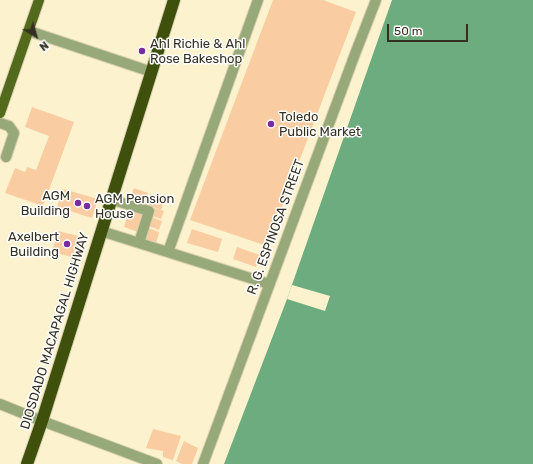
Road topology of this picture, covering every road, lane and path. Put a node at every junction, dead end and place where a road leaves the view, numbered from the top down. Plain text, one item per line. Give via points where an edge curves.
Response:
1 (40, 0) edge
2 (174, 0) edge
3 (258, 0) edge
4 (376, 0) edge
5 (29, 31) junction
6 (152, 72) junction
7 (2, 100) edge
8 (0, 113) edge
9 (0, 123) edge
10 (6, 157) dead end
11 (110, 199) junction
12 (101, 231) junction
13 (139, 243) junction
14 (168, 252) junction
15 (269, 284) junction
16 (0, 404) edge
17 (42, 421) junction
18 (27, 464) edge
19 (157, 464) edge
20 (203, 464) edge

1 - 5 main road
2 - 6 highway, DIOSDADO MACAPAGAL HIGHWAY
3 - 14 street
4 - 15 street, R. G. ESPINOSA STREET
5 - 6 street
5 - 7 main road
6 - 11 highway, DIOSDADO MACAPAGAL HIGHWAY
7 - 8 main road
9 - 10 street via 9,126 14,133
11 - 12 highway, DIOSDADO MACAPAGAL HIGHWAY
11 - 13 street via 149,211
12 - 13 street
12 - 17 highway, DIOSDADO MACAPAGAL HIGHWAY
13 - 14 street
14 - 15 street
15 - 20 street, R. G. ESPINOSA STREET
16 - 17 street
17 - 18 highway, DIOSDADO MACAPAGAL HIGHWAY
17 - 19 street

